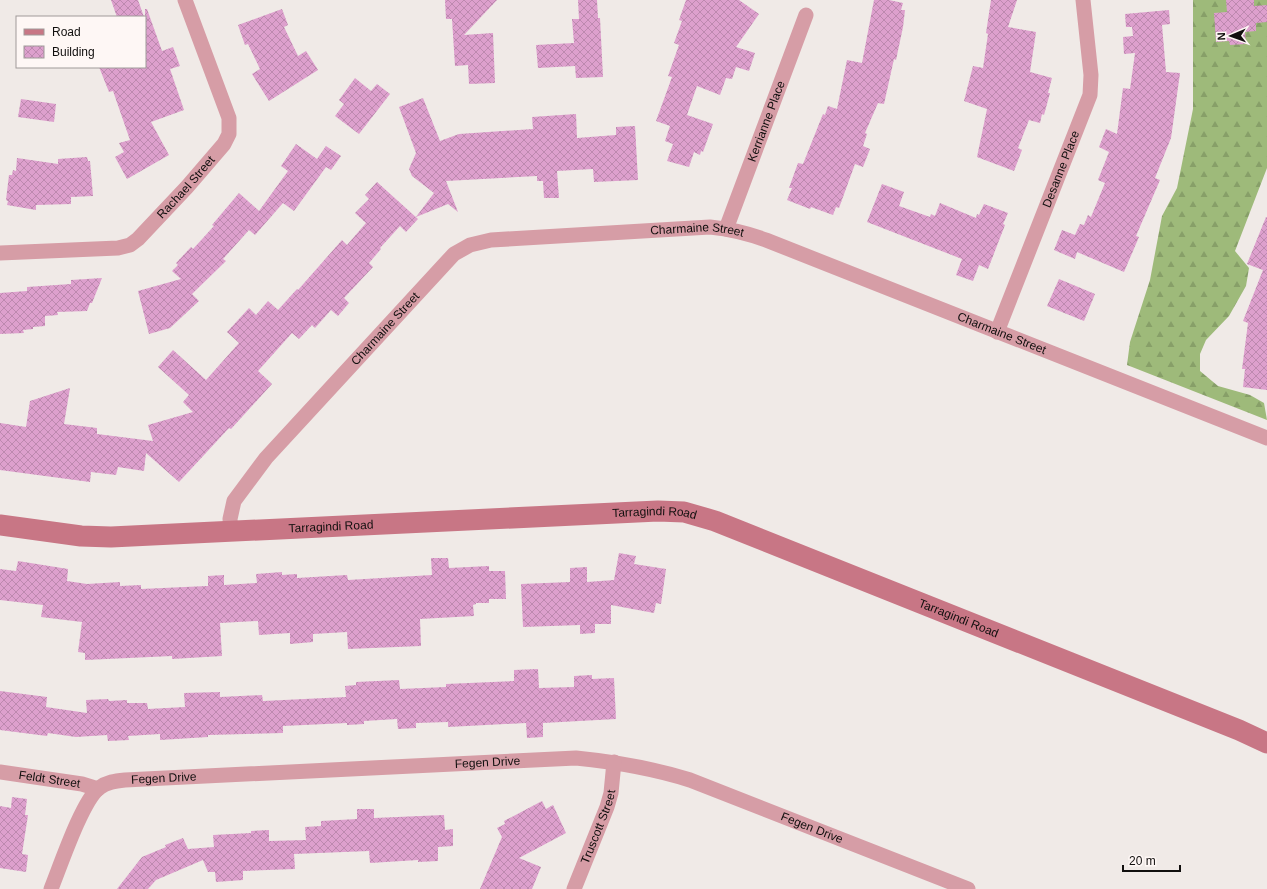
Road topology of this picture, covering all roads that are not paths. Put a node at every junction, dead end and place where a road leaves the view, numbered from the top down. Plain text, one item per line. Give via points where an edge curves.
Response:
1 (185, 0) edge
2 (1083, 0) edge
3 (806, 14) dead end
4 (726, 229) junction
5 (0, 254) edge
6 (997, 332) junction
7 (1267, 438) edge
8 (0, 525) edge
9 (231, 532) junction
10 (1267, 743) edge
11 (614, 762) junction
12 (0, 772) edge
13 (98, 789) junction
14 (51, 889) edge
15 (574, 889) edge
16 (968, 889) edge

1 - 5 street, Rachael Street via 229,118 230,130 227,140 178,198 130,244 118,248
2 - 6 street, Desanne Place via 1091,75 1090,95
3 - 4 street, Kerrianne Place
4 - 6 street, Charmaine Street via 766,240
4 - 9 street, Charmaine Street via 702,228 491,240 470,245 454,254 266,458 234,501 230,519
6 - 7 street, Charmaine Street
8 - 9 street, Tarragindi Road via 100,538
9 - 10 street, Tarragindi Road via 658,511 691,514 715,521
11 - 13 street, Fegen Drive via 576,758 125,780 110,782
11 - 15 street, Truscott Street via 607,807
11 - 16 street, Fegen Drive via 690,780
12 - 13 street, Feldt Street via 82,784
13 - 14 street, Fegen Drive via 84,809

